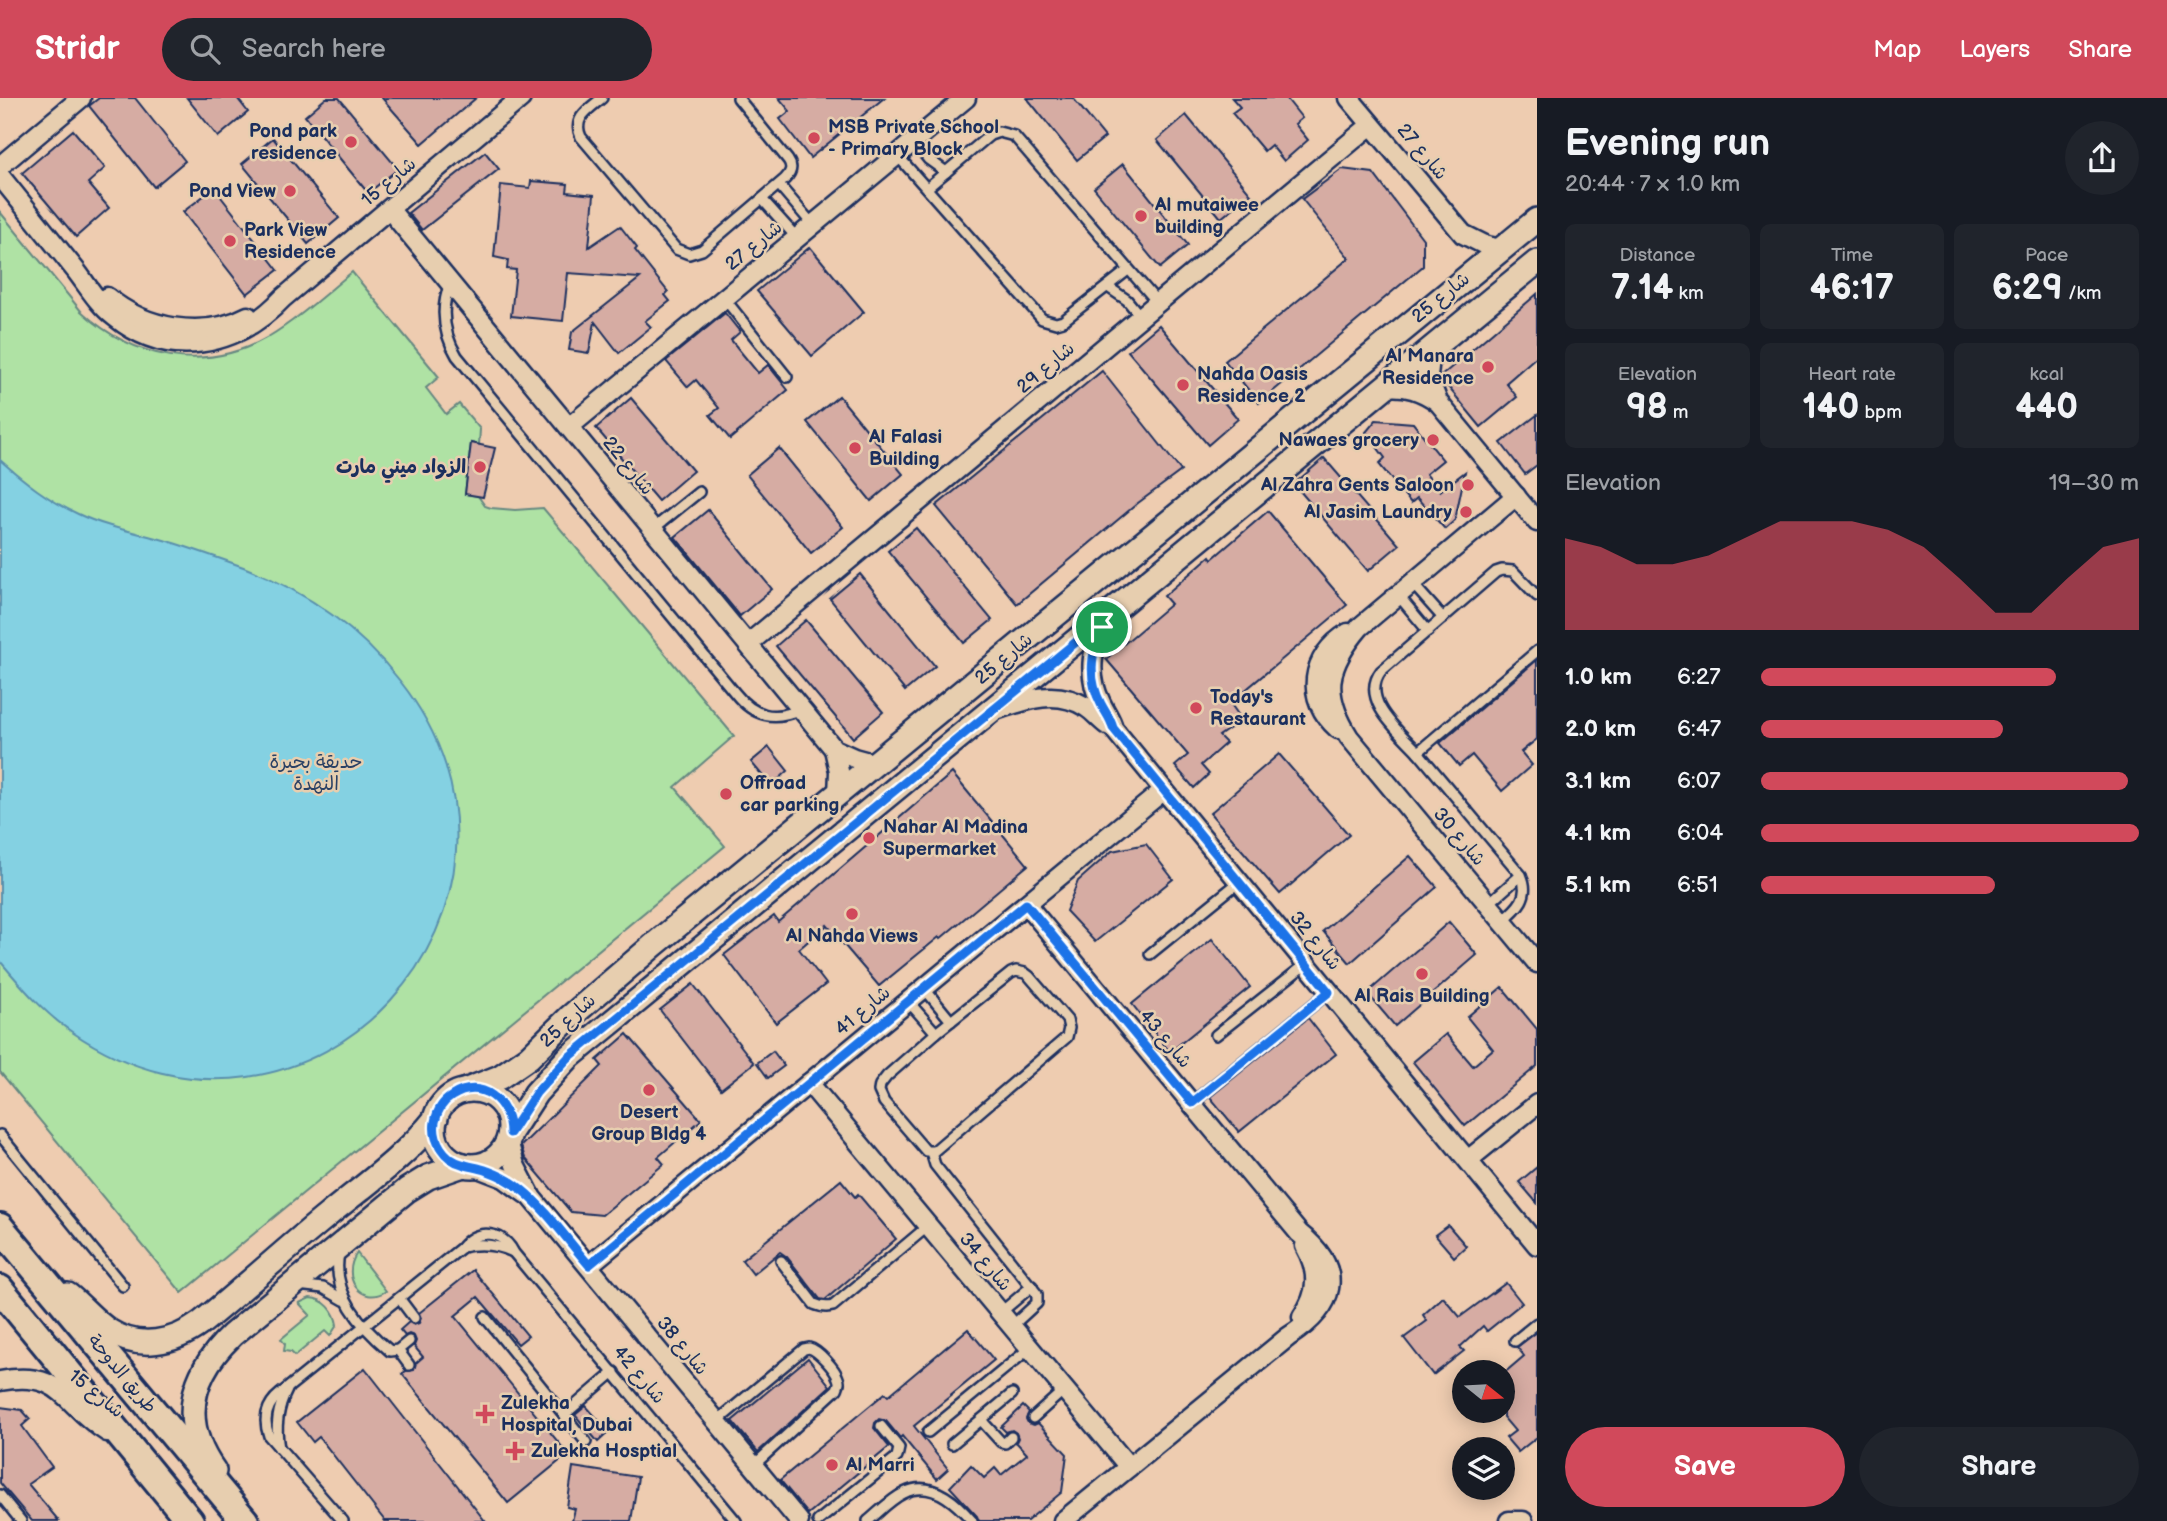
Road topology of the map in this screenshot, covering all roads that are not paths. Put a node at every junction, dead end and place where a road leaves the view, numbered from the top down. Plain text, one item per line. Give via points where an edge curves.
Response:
1 (81, 98) edge
2 (522, 98) edge
3 (582, 98) edge
4 (602, 98) edge
5 (738, 98) edge
6 (966, 98) edge
7 (1349, 98) edge
8 (590, 108) junction
9 (1371, 125) junction
10 (914, 141) junction
11 (897, 155) junction
12 (0, 166) edge
13 (946, 172) junction
14 (0, 176) edge
15 (779, 185) junction
16 (927, 188) junction
17 (762, 198) junction
18 (390, 210) junction
19 (1537, 220) edge
20 (813, 225) junction
21 (1463, 234) junction
22 (797, 238) junction
23 (1501, 249) junction
24 (1537, 262) edge
25 (1128, 270) junction
26 (1471, 273) junction
27 (450, 283) junction
28 (1108, 286) junction
29 (724, 298) junction
30 (1158, 303) junction
31 (1141, 317) junction
32 (1431, 349) junction
33 (787, 377) dead end
34 (1386, 387) junction
35 (1438, 402) junction
36 (569, 427) junction
37 (699, 492) dead end
38 (1516, 496) junction
39 (1537, 522) edge
40 (653, 529) junction
41 (1412, 583) junction
42 (1398, 595) junction
43 (1537, 596) edge
44 (1109, 615) junction
45 (1443, 618) junction
46 (1428, 631) junction
47 (748, 644) junction
48 (1537, 651) edge
49 (802, 709) junction
50 (994, 710) junction
51 (1113, 728) junction
52 (834, 748) junction
53 (1418, 752) junction
54 (876, 764) junction
55 (1164, 790) junction
56 (838, 795) junction
57 (1521, 875) junction
58 (1239, 882) junction
59 (1026, 904) junction
60 (1488, 904) junction
61 (1502, 921) junction
62 (1150, 954) dead end
63 (1537, 963) edge
64 (1306, 964) junction
65 (924, 988) junction
66 (1329, 992) junction
67 (908, 1001) junction
68 (951, 1021) junction
69 (936, 1033) junction
70 (1216, 1035) dead end
71 (810, 1083) junction
72 (467, 1090) junction
73 (1192, 1103) junction
74 (1537, 1104) edge
75 (436, 1118) junction
76 (0, 1135) edge
77 (509, 1137) junction
78 (931, 1152) junction
79 (1468, 1160) junction
80 (468, 1165) junction
81 (531, 1198) junction
82 (928, 1226) junction
83 (0, 1227) edge
84 (342, 1244) junction
85 (1537, 1245) edge
86 (781, 1261) dead end
87 (589, 1265) junction
88 (45, 1281) junction
89 (293, 1285) junction
90 (123, 1286) dead end
91 (1032, 1286) junction
92 (0, 1289) edge
93 (399, 1298) junction
94 (348, 1303) junction
95 (485, 1317) dead end
96 (414, 1318) dead end
97 (1006, 1320) junction
98 (1537, 1322) edge
99 (365, 1325) junction
100 (1515, 1340) dead end
101 (409, 1341) dead end
102 (1030, 1348) junction
103 (398, 1350) junction
104 (409, 1364) dead end
105 (614, 1372) junction
106 (0, 1381) edge
107 (1064, 1390) junction
108 (1012, 1394) dead end
109 (736, 1398) dead end
110 (564, 1415) junction
111 (1033, 1418) dead end
112 (714, 1419) junction
113 (981, 1420) junction
114 (881, 1426) dead end
115 (928, 1432) dead end
116 (1011, 1437) dead end
117 (124, 1440) junction
118 (586, 1442) dead end
119 (952, 1444) dead end
120 (777, 1451) dead end
121 (1129, 1467) junction
122 (754, 1468) junction
123 (0, 1495) edge
124 (241, 1517) edge
125 (21, 1521) edge
126 (190, 1521) edge
127 (343, 1521) edge
128 (736, 1521) edge
129 (799, 1521) edge
130 (818, 1521) edge
131 (868, 1521) edge
132 (972, 1521) edge
133 (1063, 1521) edge
134 (1509, 1521) edge
135 (1523, 1521) edge

1 - 12 street
2 - 18 street, شارع 15
3 - 8 lane
4 - 8 lane
5 - 15 lane via 791,163
6 - 10 street, شارع 27
7 - 9 street, شارع 27
8 - 17 lane via 578,122 581,137 682,252 702,250
9 - 21 street, شارع 27
9 - 30 street, شارع 29
10 - 11 street, شارع 27
10 - 13 lane
11 - 16 lane
11 - 20 street, شارع 27
13 - 16 lane
13 - 25 lane via 990,135 1014,136
14 - 18 street, شارع 15 via 84,281 140,317 188,329 231,323 283,298
15 - 17 lane
15 - 20 lane
16 - 28 lane via 1042,319 1063,321
17 - 22 lane
18 - 27 street, شارع 22
19 - 23 street, شارع 25
20 - 22 street, شارع 27
21 - 23 street, شارع 27
21 - 26 street, شارع 27
22 - 29 street, شارع 27
23 - 26 street, شارع 25
24 - 32 street, شارع 25
25 - 28 lane
25 - 30 lane
26 - 54 street, شارع 25
27 - 36 street, شارع 22
27 - 49 lane via 444,316 447,337 457,356 735,694 750,708 768,715
28 - 31 lane
29 - 33 lane
29 - 36 street, شارع 27
30 - 31 street, شارع 29
31 - 47 street, شارع 29
32 - 34 street, شارع 25
32 - 35 street via 1428,376
34 - 35 street via 1414,388
34 - 44 street, شارع 25
35 - 38 street
36 - 40 street, شارع 22
37 - 40 lane
38 - 39 street
38 - 41 street, شارع 30
40 - 47 street, شارع 22
41 - 42 street, شارع 30
41 - 45 lane
42 - 46 lane
42 - 60 street, شارع 30 via 1360,627 1335,664 1331,679 1334,708 1349,737
43 - 45 lane via 1518,574 1502,570
44 - 50 street, شارع 25
44 - 51 street, شارع 32 via 1097,640 1092,667 1098,696
45 - 46 lane
46 - 53 lane via 1381,671 1373,691 1378,705
47 - 49 street, شارع 22
48 - 53 lane
49 - 52 street, شارع 22
50 - 51 street, شارع 32 via 1056,696 1084,706
50 - 77 street, شارع 25 via 568,1058 536,1093
51 - 55 street, شارع 32
52 - 54 street, شارع 22
52 - 56 street
53 - 57 lane
54 - 56 street, شارع 25
55 - 58 street, شارع 32
55 - 59 street, شارع 41
56 - 72 street, شارع 25 via 655,944 529,1057 500,1077
57 - 60 lane
57 - 61 lane via 1524,898
58 - 62 lane
58 - 64 street, شارع 32
59 - 65 street, شارع 41
59 - 73 street, شارع 43
60 - 61 street, شارع 30
61 - 63 street, شارع 30
64 - 66 street, شارع 32
64 - 70 lane
65 - 67 street, شارع 41
65 - 68 lane
66 - 73 lane
66 - 79 street, شارع 32
67 - 69 lane
67 - 71 street, شارع 41
68 - 69 lane
68 - 78 lane via 1011,973 1020,971 1067,1020 1069,1028 1064,1040
69 - 78 lane via 883,1080 879,1091 924,1150
71 - 82 street, شارع 34
71 - 87 street, شارع 41
72 - 75 street via 445,1101
72 - 77 street via 496,1097 508,1114
73 - 121 street, شارع 43 via 1299,1233 1315,1246 1329,1271 1329,1290 1305,1326
74 - 79 street
75 - 80 street via 440,1147 454,1161
75 - 88 street via 397,1161 181,1336 144,1342 119,1336
76 - 90 lane
77 - 80 street via 498,1156
77 - 81 street, شارع 38 via 515,1165
78 - 91 lane via 935,1165
79 - 85 street, شارع 32
80 - 81 street, شارع 38 via 504,1178
80 - 84 street via 417,1183
81 - 87 street, شارع 38
82 - 86 lane via 829,1307 814,1304
82 - 97 street, شارع 34
83 - 88 main road, طريق الدوحة
84 - 89 street
84 - 94 lane via 338,1277
87 - 112 street, شارع 38
88 - 124 main road, طريق الدوحة
89 - 94 lane via 323,1288
89 - 124 street via 221,1345 195,1394 193,1422 200,1448
91 - 97 lane
91 - 97 lane via 1037,1303
92 - 117 main road, طريق الدوحة
93 - 96 lane
93 - 99 lane, شارع 42
93 - 105 lane, شارع 42 via 461,1248 483,1244 504,1248 514,1253
94 - 99 lane
95 - 110 lane
97 - 102 street, شارع 34
98 - 100 lane
99 - 103 lane via 387,1349
99 - 127 lane, شارع 42 via 288,1388 278,1412 280,1449
101 - 103 lane
102 - 107 street, شارع 34
102 - 115 lane
103 - 104 lane
105 - 110 lane
105 - 128 lane, شارع 42
106 - 117 street, شارع 15 via 24,1377 53,1385 97,1425
107 - 111 lane
107 - 121 street, شارع 34
108 - 113 lane
109 - 112 lane
110 - 118 lane
112 - 122 street, شارع 38
112 - 122 lane via 804,1349 818,1352 839,1379 837,1389
113 - 116 lane via 1002,1442
113 - 119 lane
114 - 130 lane via 899,1448 897,1457
117 - 126 main road, طريق الدوحة
120 - 122 lane
121 - 133 street, شارع 43
122 - 129 street, شارع 38
123 - 125 lane
131 - 132 lane via 904,1493 919,1489 955,1501
134 - 135 street

